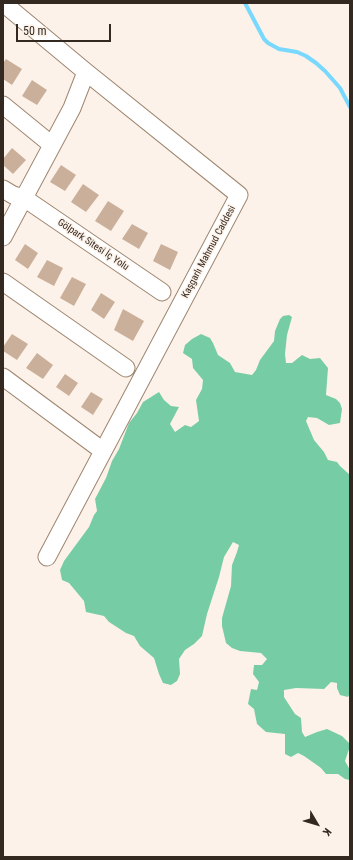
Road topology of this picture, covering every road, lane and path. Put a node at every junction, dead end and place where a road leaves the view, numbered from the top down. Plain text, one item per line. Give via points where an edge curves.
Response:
1 (3, 3) edge
2 (86, 72) junction
3 (3, 105) edge
4 (52, 144) junction
5 (3, 189) edge
6 (24, 198) junction
7 (3, 237) edge
8 (3, 282) edge
9 (162, 292) dead end
10 (126, 368) dead end
11 (3, 377) edge
12 (103, 451) junction
13 (47, 557) dead end

1 - 2 street, Kaşgarlı Mahmud Caddesi
2 - 4 street via 72,108
2 - 12 street, Kaşgarlı Mahmud Caddesi via 240,195
3 - 4 street
4 - 6 street
5 - 6 street, Gölpark Sitesi İç Yolu
6 - 7 street
6 - 9 street, Gölpark Sitesi İç Yolu
8 - 10 street
11 - 12 street
12 - 13 street, Kaşgarlı Mahmud Caddesi

